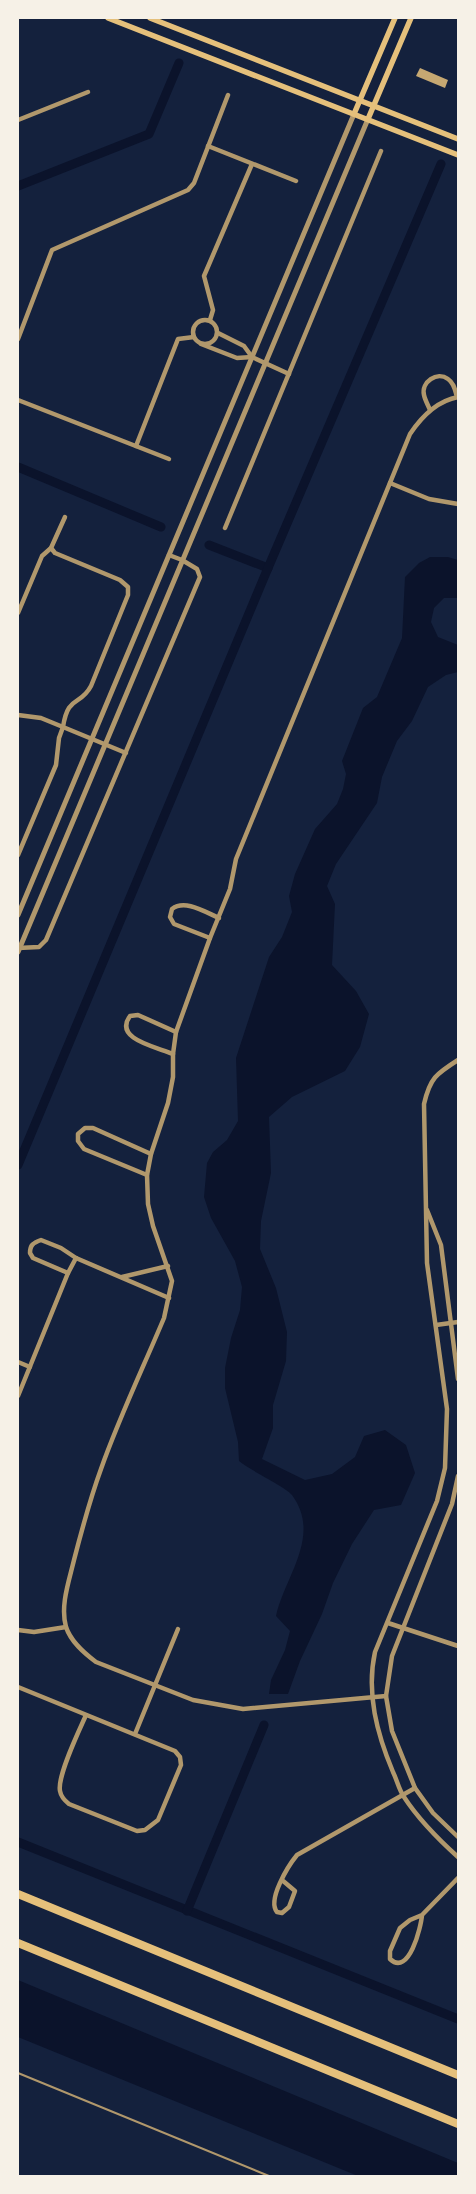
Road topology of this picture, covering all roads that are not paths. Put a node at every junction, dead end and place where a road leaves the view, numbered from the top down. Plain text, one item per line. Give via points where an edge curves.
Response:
1 (108, 18) edge
2 (150, 18) edge
3 (395, 18) edge
4 (411, 18) edge
5 (88, 92) dead end
6 (228, 95) dead end
7 (360, 99) junction
8 (374, 105) junction
9 (354, 114) junction
10 (368, 119) junction
11 (18, 120) edge
12 (458, 139) edge
13 (208, 146) junction
14 (381, 151) dead end
15 (458, 155) edge
16 (252, 164) junction
17 (296, 181) dead end
18 (210, 320) junction
19 (218, 333) junction
20 (194, 337) junction
21 (18, 339) edge
22 (201, 344) junction
23 (252, 357) junction
24 (265, 363) junction
25 (289, 374) junction
26 (458, 396) edge
27 (18, 400) edge
28 (430, 410) junction
29 (136, 446) junction
30 (169, 459) dead end
31 (390, 483) junction
32 (458, 504) edge
33 (65, 517) dead end
34 (224, 528) dead end
35 (51, 548) junction
36 (169, 555) junction
37 (182, 560) junction
38 (18, 613) edge
39 (18, 715) edge
40 (63, 727) junction
41 (91, 739) junction
42 (104, 745) junction
43 (126, 753) junction
44 (18, 855) edge
45 (18, 915) edge
46 (219, 918) junction
47 (210, 938) junction
48 (18, 949) edge
49 (176, 1032) junction
50 (173, 1054) junction
51 (458, 1060) edge
52 (151, 1154) junction
53 (147, 1174) junction
54 (426, 1207) junction
55 (76, 1258) junction
56 (168, 1266) junction
57 (68, 1273) junction
58 (120, 1277) junction
59 (170, 1298) junction
60 (452, 1322) junction
61 (458, 1322) edge
62 (436, 1324) junction
63 (18, 1362) edge
64 (30, 1367) junction
65 (458, 1379) edge
66 (20, 1385) edge
67 (18, 1396) edge
68 (458, 1476) edge
69 (388, 1623) junction
70 (66, 1627) junction
71 (402, 1628) junction
72 (178, 1629) dead end
73 (18, 1630) edge
74 (458, 1646) edge
75 (154, 1686) junction
76 (18, 1687) edge
77 (386, 1696) junction
78 (372, 1698) junction
79 (86, 1715) junction
80 (135, 1734) junction
81 (416, 1788) junction
82 (403, 1795) junction
83 (458, 1838) edge
84 (458, 1857) edge
85 (458, 1878) edge
86 (282, 1880) junction
87 (18, 1894) edge
88 (422, 1915) junction
89 (18, 1943) edge
90 (18, 2073) edge
91 (458, 2075) edge
92 (458, 2124) edge
93 (269, 2176) edge

1 - 9 main road
2 - 7 main road
3 - 7 main road
4 - 8 main road
5 - 11 street
6 - 13 street
7 - 8 main road
7 - 9 main road
8 - 10 main road
8 - 12 main road
9 - 10 main road
9 - 23 street
10 - 15 main road
10 - 24 street
13 - 16 street
13 - 21 street via 194,184 188,190 52,250
14 - 25 street
16 - 17 street
16 - 18 street via 204,276 213,310
18 - 19 street via 216,324
18 - 20 street via 198,322 193,328
19 - 22 street via 210,344
19 - 23 street via 244,346
20 - 22 street
20 - 29 street via 178,339
22 - 23 street via 237,358
23 - 24 street
23 - 36 street
24 - 25 street
24 - 37 street
25 - 34 street
26 - 28 street
26 - 28 street via 448,379 435,376 428,380 424,389
27 - 29 street
28 - 31 street via 410,434
29 - 30 street
31 - 32 street via 429,499
31 - 46 street via 236,859 230,889
33 - 35 street
35 - 38 street via 42,556
35 - 40 street via 55,553 120,580 127,584 129,591 91,686 85,695 71,703
36 - 37 street
36 - 41 street
37 - 42 street
37 - 43 street via 197,569 200,578
39 - 40 street via 41,718
40 - 41 street
40 - 44 street via 56,765
41 - 42 street
41 - 45 street
42 - 43 street
42 - 48 street
43 - 48 street via 46,940 38,947
46 - 47 street
46 - 47 street via 185,904 178,904 172,909 170,917 174,924
47 - 49 street
49 - 50 street
49 - 50 street via 138,1015 130,1016 126,1022 126,1030 131,1037
50 - 52 street via 168,1103
51 - 54 street via 437,1073 426,1094 423,1138
52 - 53 street
52 - 53 street via 93,1128 85,1128 78,1134 78,1141 84,1149
53 - 56 street via 152,1226
54 - 60 street via 441,1245
54 - 62 street via 427,1264
55 - 57 street
55 - 57 street via 41,1240 30,1247 33,1258
55 - 58 street
56 - 58 street
56 - 59 street via 172,1281
57 - 64 street
58 - 59 street
59 - 70 street via 101,1467 68,1586 64,1610
60 - 61 street
60 - 62 street
60 - 65 street
62 - 69 street via 447,1409 445,1468 437,1501
63 - 64 street
64 - 66 street
66 - 67 street
68 - 71 street via 452,1504
69 - 71 street
69 - 78 street via 375,1652
70 - 73 street via 34,1632
70 - 75 street via 83,1652 96,1662
71 - 74 street
71 - 77 street via 392,1656
72 - 75 street
75 - 78 street via 193,1700 243,1709
75 - 80 street
76 - 79 street
77 - 78 street
77 - 81 street via 392,1731
78 - 82 street via 378,1731
79 - 80 street
79 - 80 street via 60,1778 63,1799 137,1831 145,1830 158,1820 181,1765 175,1751
81 - 82 street
81 - 83 street via 433,1813
82 - 84 street via 422,1822
82 - 86 street via 297,1855
85 - 88 street
86 - 86 street via 274,1900 274,1908 282,1913 289,1907 295,1891
87 - 91 highway
88 - 88 street via 400,1928 390,1951 390,1959 394,1962 400,1964 408,1959
89 - 92 highway
90 - 93 lane

